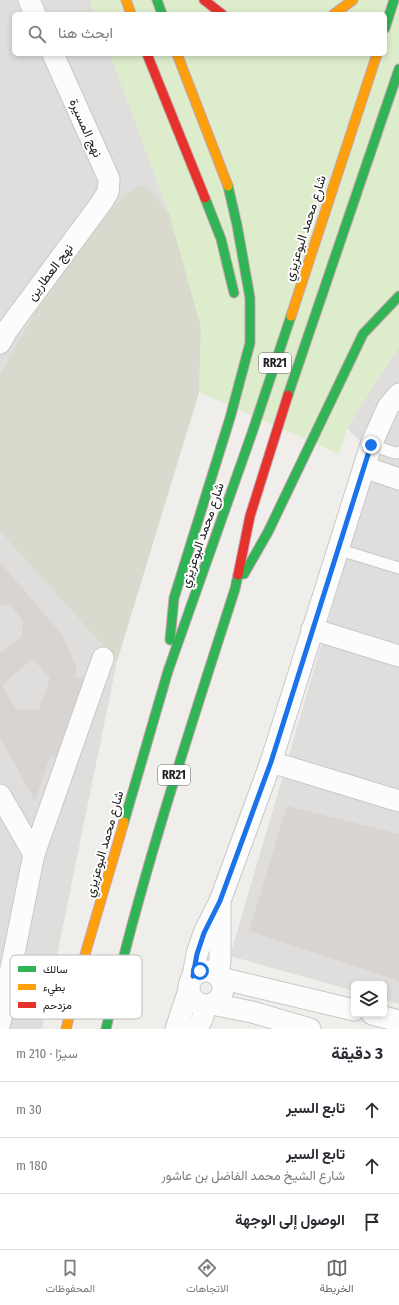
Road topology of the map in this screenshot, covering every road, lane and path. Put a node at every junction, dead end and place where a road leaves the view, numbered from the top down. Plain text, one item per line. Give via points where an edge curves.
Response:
1 (29, 0) edge
2 (126, 0) edge
3 (157, 0) edge
4 (204, 0) edge
5 (353, 0) edge
6 (394, 0) edge
7 (34, 12) edge
8 (130, 12) edge
9 (161, 12) edge
10 (219, 12) edge
11 (337, 12) edge
12 (387, 22) edge
13 (54, 56) edge
14 (148, 56) edge
15 (178, 56) edge
16 (376, 56) edge
17 (399, 70) edge
18 (102, 202) joint
19 (399, 296) edge
20 (236, 305) dead end
21 (0, 309) edge
22 (4, 336) edge
23 (372, 340) dead end
24 (355, 353) junction
25 (234, 363) dead end
26 (399, 394) edge
27 (230, 418) junction
28 (371, 445) junction
29 (399, 452) edge
30 (364, 467) junction
31 (399, 479) edge
32 (337, 549) junction
33 (399, 568) edge
34 (235, 589) junction
35 (312, 630) junction
36 (399, 656) edge
37 (104, 658) dead end
38 (168, 671) junction
39 (271, 762) junction
40 (0, 795) edge
41 (399, 801) edge
42 (34, 854) junction
43 (220, 901) junction
44 (14, 955) edge
45 (85, 955) edge
46 (124, 955) edge
47 (10, 973) edge
48 (219, 976) junction
49 (191, 983) junction
50 (209, 1004) junction
51 (351, 1009) edge
52 (384, 1017) edge
53 (69, 1019) edge
54 (108, 1019) edge
55 (399, 1021) edge
56 (0, 1023) edge
57 (66, 1029) edge
58 (106, 1029) edge
59 (176, 1029) edge
60 (196, 1029) edge
61 (310, 1029) edge

1 - 7 street
2 - 8 highway
3 - 9 highway
4 - 10 highway
5 - 11 highway
6 - 12 highway
13 - 18 street, نهج المسيرة via 109,179 108,192
14 - 20 highway via 222,239
15 - 27 highway via 229,190 250,298 250,343
16 - 38 highway, شارع محمد البوعزيزي / RR21 via 252,433
17 - 34 highway, RR21 via 272,441 250,516
18 - 22 street, نهج العطارين
19 - 24 highway via 363,334
21 - 22 street
23 - 24 highway
24 - 34 highway via 268,532
25 - 27 highway
26 - 28 street via 388,407
27 - 38 highway via 174,598
28 - 29 lane
28 - 30 street
30 - 31 street
30 - 32 street
32 - 33 lane
32 - 35 street
34 - 46 highway, RR21 via 168,796
35 - 36 street
35 - 39 street
37 - 42 street
38 - 45 highway, شارع محمد البوعزيزي / RR21
39 - 41 street
39 - 43 street
40 - 42 street
42 - 44 street
43 - 48 street
43 - 49 street via 204,933
47 - 56 street
48 - 49 street via 207,970 200,971
48 - 50 street via 223,985 222,993 218,1000
48 - 51 street
49 - 50 street via 195,1001
49 - 59 street
50 - 60 street
50 - 61 street via 252,1012
52 - 55 street
53 - 57 highway, شارع محمد البوعزيزي / RR21
54 - 58 highway, RR21

